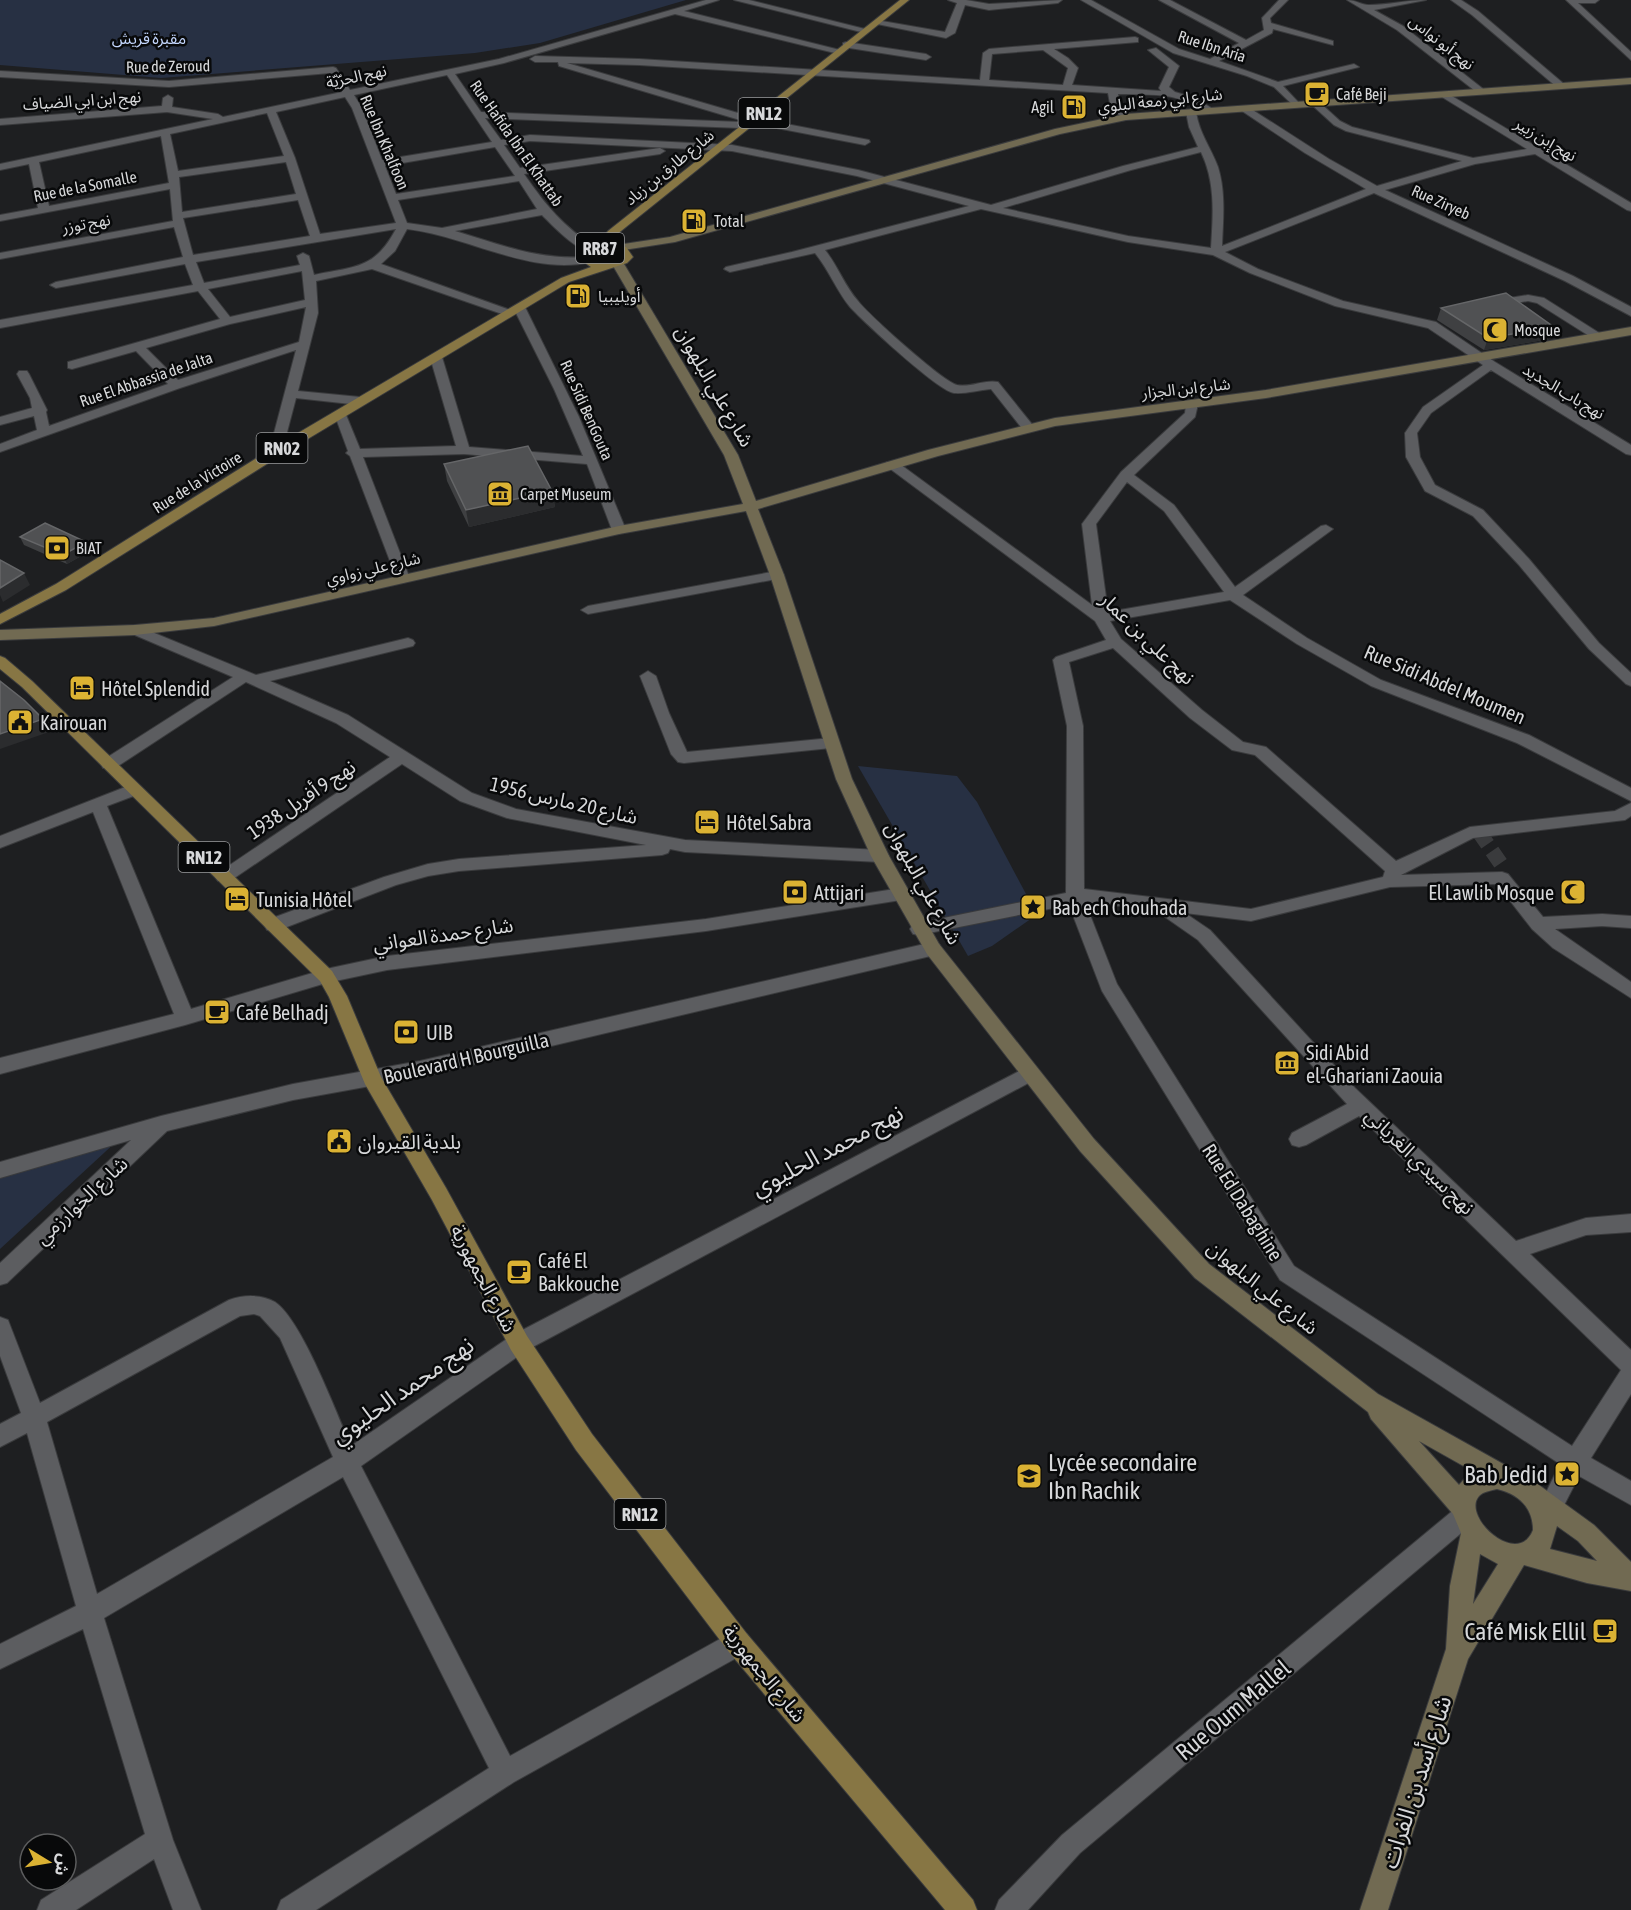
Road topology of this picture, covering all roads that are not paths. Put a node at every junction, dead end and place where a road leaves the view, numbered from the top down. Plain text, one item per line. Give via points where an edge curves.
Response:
1 (715, 0) edge
2 (738, 0) edge
3 (905, 0) edge
4 (1058, 0) edge
5 (1163, 0) edge
6 (1284, 0) edge
7 (1351, 0) edge
8 (1422, 0) edge
9 (1455, 0) edge
10 (1570, 0) edge
11 (1595, 0) edge
12 (956, 1) edge
13 (1082, 3) edge
14 (1367, 8) junction
15 (674, 12) junction
16 (876, 23) junction
17 (1267, 24) junction
18 (865, 30) junction
19 (1135, 40) junction
20 (1246, 43) junction
21 (1330, 43) dead end
22 (1045, 47) junction
23 (843, 48) junction
24 (926, 57) dead end
25 (1631, 57) edge
26 (543, 58) junction
27 (501, 62) junction
28 (1211, 62) junction
29 (1354, 67) dead end
30 (335, 72) joint
31 (448, 72) junction
32 (813, 72) junction
33 (0, 74) edge
34 (1631, 81) edge
35 (169, 84) junction
36 (984, 84) junction
37 (1277, 85) junction
38 (1561, 86) junction
39 (1066, 89) junction
40 (1113, 92) junction
41 (1482, 92) junction
42 (348, 93) junction
43 (1172, 94) junction
44 (1445, 95) junction
45 (1315, 103) junction
46 (1294, 104) junction
47 (706, 108) junction
48 (167, 109) junction
49 (270, 109) junction
50 (1245, 109) junction
51 (1210, 111) junction
52 (1191, 112) junction
53 (480, 115) junction
54 (1126, 117) junction
55 (227, 118) junction
56 (0, 122) edge
57 (694, 123) junction
58 (751, 123) junction
59 (165, 133) junction
60 (496, 142) junction
61 (865, 142) dead end
62 (678, 144) junction
63 (721, 147) junction
64 (1205, 148) junction
65 (1536, 151) junction
66 (290, 158) junction
67 (33, 160) junction
68 (1474, 161) junction
69 (379, 164) junction
70 (0, 167) edge
71 (518, 175) junction
72 (175, 180) junction
73 (887, 181) junction
74 (1375, 190) junction
75 (301, 196) junction
76 (393, 198) junction
77 (987, 207) junction
78 (1631, 208) edge
79 (44, 209) junction
80 (544, 211) junction
81 (0, 218) edge
82 (177, 220) junction
83 (403, 226) junction
84 (623, 226) junction
85 (443, 231) junction
86 (316, 238) junction
87 (671, 240) junction
88 (297, 241) junction
89 (615, 247) junction
90 (819, 250) junction
91 (1216, 252) junction
92 (592, 255) junction
93 (0, 256) edge
94 (189, 260) junction
95 (622, 260) junction
96 (373, 265) junction
97 (603, 266) junction
98 (307, 267) junction
99 (730, 269) dead end
100 (310, 279) junction
101 (565, 280) junction
102 (56, 285) dead end
103 (199, 285) junction
104 (311, 302) junction
105 (1474, 306) edge
106 (514, 310) junction
107 (1441, 312) dead end
108 (1631, 312) edge
109 (1416, 320) junction
110 (227, 321) junction
111 (0, 324) edge
112 (1631, 331) edge
113 (1598, 336) junction
114 (304, 344) junction
115 (139, 347) junction
116 (436, 357) junction
117 (1486, 361) junction
118 (72, 365) dead end
119 (23, 374) dead end
120 (176, 385) junction
121 (292, 394) junction
122 (360, 401) junction
123 (1192, 404) junction
124 (40, 410) junction
125 (340, 413) junction
126 (0, 421) edge
127 (1029, 428) junction
128 (44, 432) junction
129 (0, 448) edge
130 (464, 450) junction
131 (1631, 451) edge
132 (276, 452) junction
133 (353, 453) junction
134 (592, 461) junction
135 (892, 465) junction
136 (1126, 475) junction
137 (751, 506) junction
138 (1326, 529) dead end
139 (619, 530) junction
140 (777, 575) junction
141 (403, 579) junction
142 (1233, 595) junction
143 (588, 610) dead end
144 (1101, 618) junction
145 (0, 620) edge
146 (135, 630) junction
147 (0, 635) edge
148 (1115, 642) junction
149 (408, 643) dead end
150 (0, 661) edge
151 (648, 676) dead end
152 (250, 678) junction
153 (1631, 681) edge
154 (831, 743) junction
155 (402, 756) junction
156 (109, 764) junction
157 (133, 790) junction
158 (1631, 795) edge
159 (98, 804) junction
160 (1631, 809) edge
161 (0, 842) edge
162 (685, 846) junction
163 (880, 856) junction
164 (1392, 875) junction
165 (224, 878) junction
166 (901, 894) junction
167 (1075, 899) junction
168 (1161, 905) junction
169 (1631, 922) edge
170 (1538, 924) junction
171 (273, 925) junction
172 (920, 929) junction
173 (933, 949) junction
174 (326, 976) junction
175 (1631, 991) edge
176 (185, 1018) junction
177 (0, 1066) edge
178 (1029, 1074) junction
179 (372, 1079) junction
180 (1361, 1106) junction
181 (161, 1124) junction
182 (1299, 1139) dead end
183 (0, 1170) edge
184 (1631, 1223) edge
185 (1514, 1251) junction
186 (0, 1276) edge
187 (0, 1328) edge
188 (519, 1343) junction
189 (1631, 1365) edge
190 (1631, 1376) edge
191 (1370, 1401) junction
192 (34, 1417) junction
193 (0, 1436) edge
194 (1575, 1461) junction
195 (347, 1462) junction
196 (1520, 1487) junction
197 (1631, 1494) edge
198 (1551, 1507) junction
199 (1467, 1518) junction
200 (1522, 1555) junction
201 (1631, 1579) edge
202 (90, 1612) junction
203 (738, 1643) junction
204 (1457, 1653) junction
205 (0, 1657) edge
206 (505, 1773) junction
207 (160, 1840) junction
208 (51, 1910) edge
209 (187, 1910) edge
210 (291, 1910) edge
211 (963, 1910) edge
212 (1009, 1910) edge
213 (1374, 1910) edge

1 - 15 street, نهج الحرّيّة
2 - 18 street
3 - 16 main road, شارع طارق بن زياد / RN12
4 - 12 street via 989,7
5 - 20 street
6 - 17 street via 1266,18
7 - 14 street, نهج أبو نواس
8 - 14 street
9 - 38 street
10 - 11 street
10 - 25 street
12 - 16 street via 951,33 946,35
13 - 19 street, Rue Ibn Aria
13 - 28 street, Rue Ibn Aria via 1182,54
14 - 41 street, نهج أبو نواس via 1400,28
15 - 23 street
15 - 27 street, نهج الحرّيّة
16 - 18 main road, شارع طارق بن زياد / RN12
17 - 20 street via 1269,31
17 - 21 street
18 - 23 main road, شارع طارق بن زياد / RN12
19 - 22 street
19 - 43 street, Rue Ibn Aria via 1174,66 1164,88
20 - 28 street
22 - 36 street via 989,52
22 - 39 street via 1072,68
23 - 24 street
23 - 32 main road, شارع طارق بن زياد / RN12
26 - 27 street
26 - 32 street
26 - 47 street
27 - 31 street, نهج الحرّيّة
28 - 37 street, Rue Ibn Aria
29 - 37 street
30 - 35 street, Rue de Zeroud
30 - 42 street, Rue Ibn Khalfoon
31 - 42 street, نهج الحرّيّة
31 - 53 street, Rue Hafida Ibn El Khattab
32 - 36 street
32 - 58 main road, شارع طارق بن زياد / RN12
33 - 35 street, Rue de Zeroud
34 - 38 street, شارع ابي زمعة البلوي
35 - 48 street
36 - 39 street
37 - 46 street, Rue Ibn Aria
38 - 41 street, شارع ابي زمعة البلوي
39 - 40 street
40 - 43 street
40 - 54 street via 1116,109
41 - 44 street, شارع ابي زمعة البلوي
42 - 49 street, نهج الحرّيّة
42 - 69 street, Rue Ibn Khalfoon
43 - 51 street
44 - 45 street, شارع ابي زمعة البلوي
44 - 65 street, نهج إبن زبير
45 - 46 street, شارع ابي زمعة البلوي
45 - 68 street via 1349,129
46 - 50 street, شارع ابي زمعة البلوي
47 - 57 street
47 - 58 street
48 - 55 street, نهج ابن ابي الضياف
48 - 56 street, نهج ابن ابي الضياف
49 - 55 street, نهج الحرّيّة
49 - 66 street
50 - 51 street, شارع ابي زمعة البلوي
50 - 74 street, Rue Ziryeb
51 - 52 street, شارع ابي زمعة البلوي
52 - 54 street, شارع ابي زمعة البلوي
52 - 64 street
53 - 57 street
53 - 60 street, Rue Hafida Ibn El Khattab
54 - 73 street, شارع ابي زمعة البلوي via 1058,131
55 - 59 street, نهج الحرّيّة
57 - 58 street
58 - 61 street
58 - 63 main road, شارع طارق بن زياد / RN12
59 - 67 street, نهج الحرّيّة
59 - 72 street
60 - 62 street via 544,138
60 - 69 street
60 - 71 street, Rue Hafida Ibn El Khattab
62 - 63 street
62 - 71 street via 641,155
63 - 73 street
63 - 84 main road, شارع طارق بن زياد / RN12
64 - 77 street
64 - 91 street via 1218,188
65 - 68 street
65 - 78 street, نهج إبن زبير
66 - 72 street, Rue de la Somalle
66 - 75 street
67 - 70 street, نهج الحرّيّة
67 - 79 street
68 - 74 street
69 - 76 street, Rue Ibn Khalfoon
71 - 76 street
71 - 80 street, Rue Hafida Ibn El Khattab
72 - 79 street, Rue de la Somalle
72 - 82 street
73 - 77 street
73 - 87 street, شارع ابي زمعة البلوي
74 - 91 street
74 - 108 street, Rue Ziryeb via 1523,256
75 - 82 street, نهج توزر
75 - 86 street
76 - 83 street, Rue Ibn Khalfoon
77 - 90 street via 880,231
77 - 91 street via 1128,239
79 - 81 street, Rue de la Somalle
80 - 85 street
80 - 92 street, Rue Hafida Ibn El Khattab
82 - 93 street, نهج توزر
82 - 94 street
83 - 85 street
83 - 86 street
83 - 96 street via 391,249
84 - 89 main road, شارع طارق بن زياد / RR87
84 - 92 main road, شارع طارق بن زياد / RR87
85 - 92 street via 534,260 559,263
86 - 88 street
87 - 89 street, شارع ابي زمعة البلوي
87 - 95 street, شارع ابي زمعة البلوي
88 - 94 street
88 - 98 street
89 - 92 main road, RR87
89 - 95 main road, RR87 via 625,252
90 - 99 street
90 - 127 street via 850,300 915,361 954,389 994,385
91 - 109 street, نهج باب الجديد via 1339,304
92 - 97 main road, RR87
92 - 101 main road, Rue de la Victoire / RR87
94 - 102 street
94 - 103 street
95 - 97 main road, RR87
95 - 137 street, شارع علي البلهوان via 653,326 716,426
96 - 100 street
96 - 106 street
97 - 101 main road, Rue de la Victoire / RR87
98 - 100 street
98 - 103 street
100 - 104 street
101 - 106 main road, Rue de la Victoire / RN02
103 - 110 street
103 - 111 street
104 - 110 street
104 - 114 street
105 - 113 street via 1535,298
106 - 116 main road, Rue de la Victoire / RN02
106 - 134 street, Rue Sidi BenGouta via 548,361
107 - 109 street
109 - 117 street, نهج باب الجديد via 1432,325
110 - 115 street
112 - 113 street, شارع ابن الجزار
113 - 117 street, شارع ابن الجزار
114 - 120 street, Rue El Abbassia de Jalta
114 - 121 street
115 - 118 street
115 - 120 street
116 - 122 main road, Rue de la Victoire / RN02
116 - 130 street
117 - 123 street, شارع ابن الجزار
117 - 131 street, نهج باب الجديد
117 - 153 street via 1427,410 1411,433 1413,457 1430,488 1479,513 1594,646
119 - 124 street
120 - 128 street, Rue El Abbassia de Jalta
121 - 122 street
121 - 132 street
122 - 125 main road, Rue de la Victoire / RN02
123 - 127 street, شارع ابن الجزار via 1093,415
123 - 136 street via 1191,414
124 - 126 street
124 - 128 street
125 - 132 main road, Rue de la Victoire / RN02
125 - 133 street
127 - 135 street, شارع ابن الجزار
128 - 129 street, Rue El Abbassia de Jalta
130 - 133 street
130 - 134 street
132 - 145 main road, Rue de la Victoire / RN02 via 61,587
133 - 141 street
134 - 139 street, Rue Sidi BenGouta
135 - 137 street, شارع ابن الجزار
135 - 144 street, نهج علي بن عمار
136 - 142 street, Rue Sidi Abdel Moumen via 1168,508
136 - 144 street via 1089,524
137 - 139 street, شارع علي زواوي
137 - 140 street, شارع علي البلهوان
138 - 142 street
139 - 141 street, شارع علي زواوي
140 - 143 street
140 - 154 street, شارع علي البلهوان
141 - 146 street, شارع علي زواوي via 214,622
142 - 144 street
142 - 158 street, Rue Sidi Abdel Moumen via 1302,641 1376,683 1523,740
144 - 148 street, نهج علي بن عمار
146 - 147 street, شارع علي زواوي
146 - 152 street, شارع 20 مارس 1956
148 - 164 street, نهج علي بن عمار via 1238,746 1260,751
148 - 167 street via 1061,660 1075,726
149 - 152 street via 339,662
150 - 156 main road, شارع الجمهورية / RN12
151 - 154 street via 684,758
152 - 155 street, شارع 20 مارس 1956 via 314,705
152 - 156 street
154 - 163 street, شارع علي البلهوان
155 - 162 street, شارع 20 مارس 1956 via 485,805 548,822
155 - 165 street, نهج 9 أفريل 1938
156 - 157 main road, شارع الجمهورية / RN12
157 - 159 street
157 - 165 main road, شارع الجمهورية / RN12
159 - 161 street
159 - 176 street
160 - 164 street via 1619,816 1470,833
162 - 163 street, شارع 20 مارس 1956
162 - 171 street via 459,864 390,881
163 - 166 street, شارع علي البلهوان
164 - 168 street via 1251,915
164 - 170 street via 1502,871
165 - 171 main road, شارع الجمهورية / RN12
166 - 172 street, شارع علي البلهوان
166 - 174 street, شارع حمدة العواني via 706,925 387,963
167 - 168 street via 1087,895
167 - 172 street
167 - 194 street, Rue Ed Dabaghine via 1108,986 1287,1273
168 - 180 street, نهج سيدي الغرياني via 1204,935
169 - 170 street
170 - 175 street via 1559,944
171 - 174 main road, شارع الجمهورية / RN12
172 - 173 street, شارع علي البلهوان
173 - 178 street, شارع علي البلهوان
173 - 179 street, Boulevard H Bourguilla
174 - 176 street, شارع حمدة العواني
174 - 179 main road, شارع الجمهورية / RN12
176 - 177 street, شارع حمدة العواني
178 - 188 street, نهج محمد الحليوي
178 - 191 street, شارع علي البلهوان via 1202,1271
179 - 181 street, Boulevard H Bourguilla via 293,1092
179 - 188 main road, شارع الجمهورية / RN12
180 - 182 street
180 - 185 street, نهج سيدي الغرياني
181 - 183 street, Boulevard H Bourguilla
181 - 186 street, شارع الخوارزمي
184 - 185 street via 1613,1222 1560,1232
185 - 189 street, نهج سيدي الغرياني
187 - 192 street
188 - 195 street, نهج محمد الحليوي
188 - 203 main road, شارع الجمهورية / RN12 via 584,1442
190 - 194 street
191 - 196 street
191 - 199 street
192 - 193 street
192 - 195 street via 237,1307 254,1305 267,1309 288,1331
192 - 202 street
194 - 197 street, Rue Ed Dabaghine
194 - 198 street
195 - 202 street, نهج محمد الحليوي
195 - 206 street
196 - 198 street
196 - 199 street via 1497,1478 1473,1485 1465,1494
196 - 200 street via 1539,1505 1545,1520 1545,1535 1538,1546
198 - 201 street via 1586,1533
199 - 200 street via 1485,1544 1500,1552
199 - 204 street
199 - 212 street, Rue Oum Mallel via 1071,1844
200 - 201 street
200 - 204 street
202 - 205 street, نهج محمد الحليوي
202 - 207 street
203 - 206 street
203 - 211 main road, شارع الجمهورية / RN12
204 - 213 street, شارع أسد بن الفرات
206 - 210 street
207 - 208 street
207 - 209 street

